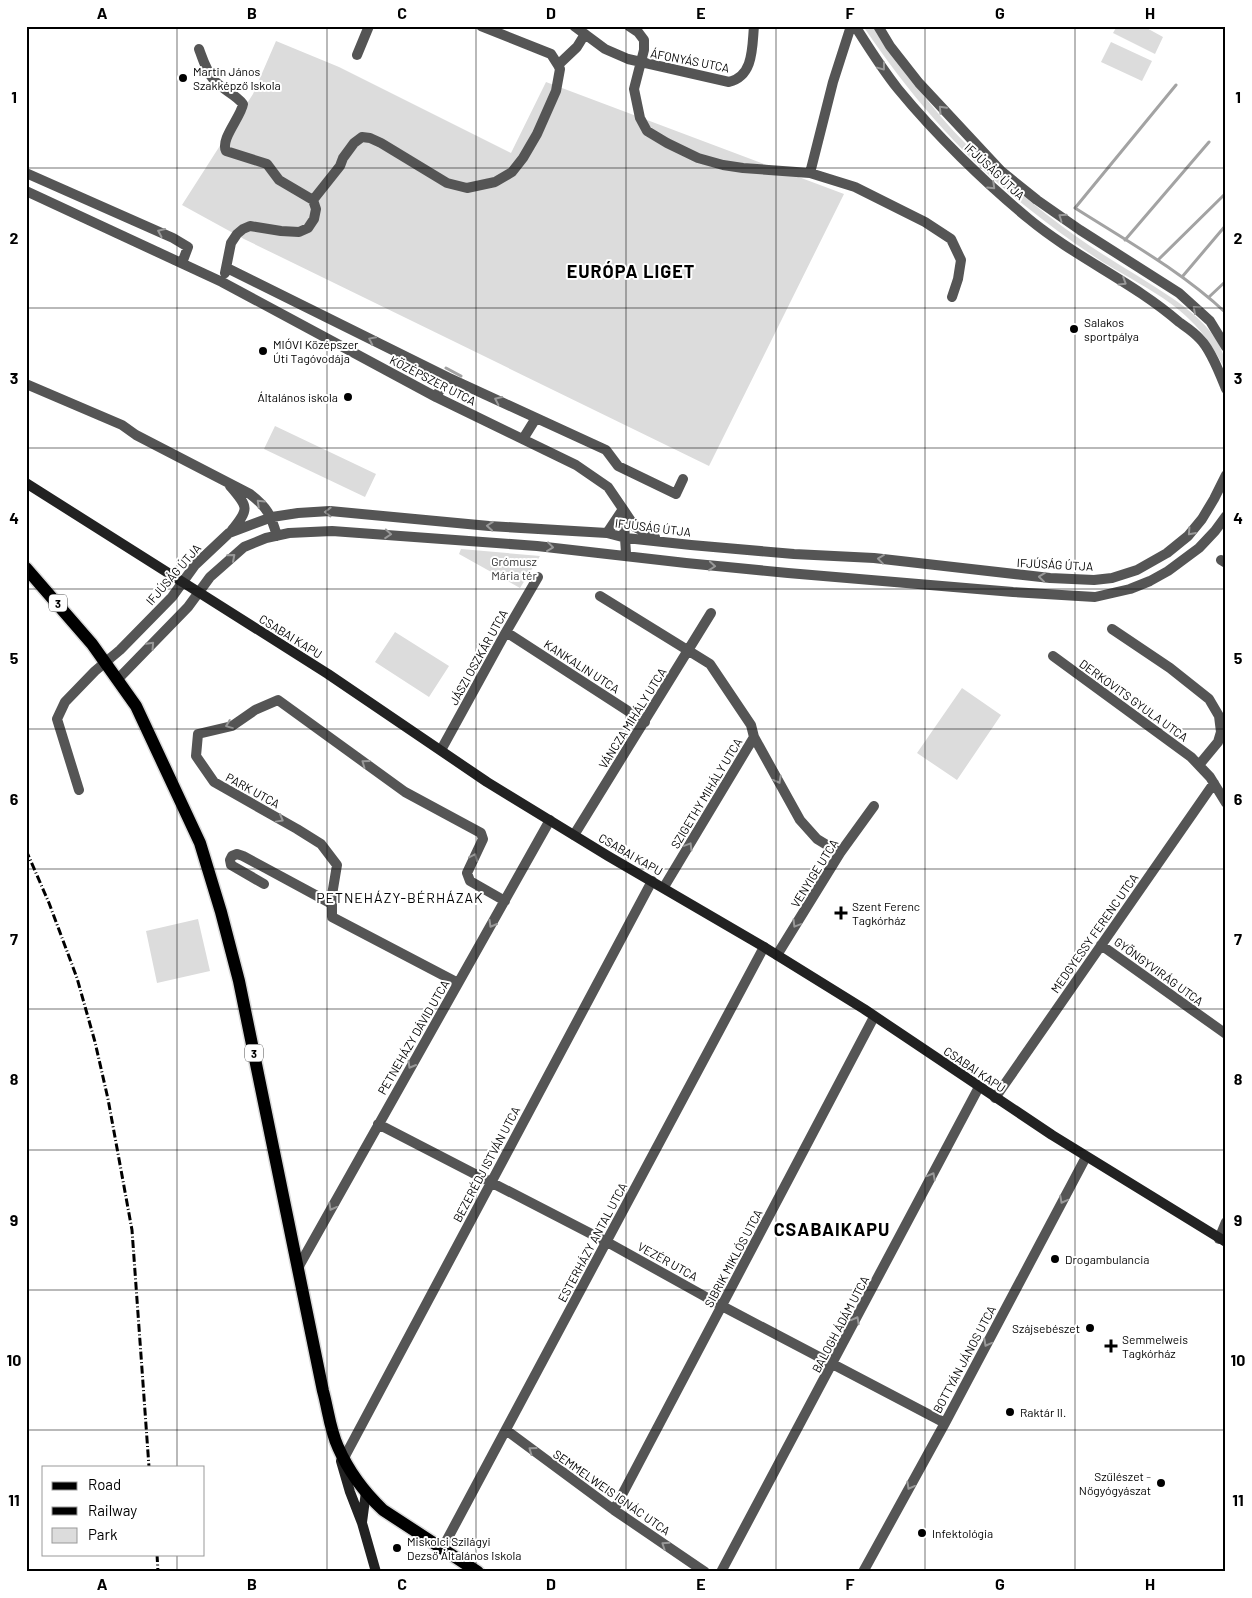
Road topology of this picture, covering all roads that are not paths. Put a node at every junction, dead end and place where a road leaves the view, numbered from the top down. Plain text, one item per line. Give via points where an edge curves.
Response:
1 (369, 26) edge
2 (481, 26) edge
3 (574, 26) edge
4 (629, 26) edge
5 (754, 26) edge
6 (851, 26) edge
7 (856, 26) edge
8 (878, 26) edge
9 (585, 34) junction
10 (199, 49) dead end
11 (358, 55) dead end
12 (640, 62) junction
13 (558, 65) junction
14 (26, 173) edge
15 (810, 173) junction
16 (26, 191) edge
17 (313, 200) junction
18 (182, 263) junction
19 (227, 268) junction
20 (222, 282) junction
21 (952, 297) dead end
22 (1226, 347) edge
23 (447, 377) junction
24 (26, 384) edge
25 (1226, 389) edge
26 (436, 397) junction
27 (536, 418) junction
28 (523, 439) junction
29 (1226, 475) edge
30 (683, 479) dead end
31 (26, 483) edge
32 (228, 484) junction
33 (1222, 488) edge
34 (623, 509) junction
35 (1226, 516) edge
36 (272, 517) junction
37 (232, 531) junction
38 (607, 534) junction
39 (277, 536) junction
40 (626, 538) junction
41 (666, 541) junction
42 (594, 552) junction
43 (626, 553) junction
44 (686, 563) junction
45 (26, 568) edge
46 (538, 577) dead end
47 (182, 582) junction
48 (198, 592) junction
49 (600, 596) dead end
50 (711, 613) dead end
51 (1112, 629) dead end
52 (506, 632) junction
53 (688, 651) junction
54 (1053, 656) dead end
55 (106, 663) junction
56 (117, 680) junction
57 (645, 722) junction
58 (754, 737) junction
59 (441, 750) junction
60 (1199, 765) junction
61 (1214, 783) junction
62 (79, 790) dead end
63 (1226, 803) edge
64 (874, 806) dead end
65 (550, 820) junction
66 (574, 835) junction
67 (840, 853) junction
68 (652, 881) junction
69 (264, 884) dead end
70 (664, 888) junction
71 (505, 901) junction
72 (332, 904) junction
73 (1101, 945) junction
74 (764, 946) junction
75 (777, 955) junction
76 (458, 983) junction
77 (874, 1017) junction
78 (1226, 1034) edge
79 (979, 1087) junction
80 (995, 1098) junction
81 (378, 1124) junction
82 (1086, 1157) junction
83 (491, 1181) junction
84 (1226, 1222) edge
85 (1222, 1240) edge
86 (606, 1242) junction
87 (299, 1266) junction
88 (722, 1306) junction
89 (833, 1363) junction
90 (945, 1423) junction
91 (506, 1430) junction
92 (337, 1446) junction
93 (344, 1458) junction
94 (366, 1492) junction
95 (614, 1510) junction
96 (362, 1523) junction
97 (442, 1549) junction
98 (376, 1572) edge
99 (478, 1572) edge
100 (705, 1572) edge
101 (722, 1572) edge
102 (864, 1572) edge

1 - 11 street
2 - 13 street via 551,54
3 - 9 street, ÁFONYÁS UTCA
4 - 12 street, ÁFONYÁS UTCA via 644,40
5 - 12 street, ÁFONYÁS UTCA via 750,62 736,80 728,82
6 - 15 street
7 -> 25 street, IFJÚSÁG ÚTJA via 900,91 930,126 995,190 1077,254 1163,308 1200,340
22 -> 8 street, IFJÚSÁG ÚTJA via 1210,322 1179,293 1066,220 1001,171 919,83
9 - 12 street, ÁFONYÁS UTCA via 605,49
9 - 13 street via 577,47
10 - 17 street via 215,81 243,104 225,143 226,151 267,164 279,180
12 - 15 street via 634,89 640,118 647,131 698,158 723,165
13 - 17 street via 556,91 537,134 512,172 495,182 468,188 448,183 381,143 362,137 354,143
18 -> 14 street via 188,247 173,238
15 - 21 street via 870,193 951,239 961,260
16 - 18 street, KÖZÉPSZER UTCA
17 - 19 street via 316,209 314,219 308,228 299,232 243,228 231,243
18 - 20 street, KÖZÉPSZER UTCA
19 - 20 street
23 -> 19 street, KÖZÉPSZER UTCA
20 - 26 street, KÖZÉPSZER UTCA
23 - 26 street
27 -> 23 street, KÖZÉPSZER UTCA
24 - 32 street via 122,425
26 - 28 street, KÖZÉPSZER UTCA
27 - 28 street
27 - 30 street, KÖZÉPSZER UTCA via 606,450 618,466 676,494
28 - 34 street, KÖZÉPSZER UTCA via 576,465 608,487
29 - 33 street, IFJÚSÁG ÚTJA
31 - 47 street, CSABAI KAPU
36 -> 32 street via 262,503
32 - 37 street via 245,506
33 -> 41 street, IFJÚSÁG ÚTJA via 1188,536 1167,553 1137,570 1094,580
34 - 38 street
34 - 40 street, KÖZÉPSZER UTCA
34 - 41 street via 635,528
44 -> 35 street via 1095,597 1130,590 1168,571 1199,548
36 - 37 street, IFJÚSÁG ÚTJA
38 -> 36 street, IFJÚSÁG ÚTJA via 330,511
36 - 39 street
37 - 47 street, IFJÚSÁG ÚTJA via 195,565
38 - 40 street, IFJÚSÁG ÚTJA
39 -> 42 street via 332,531
48 -> 39 street via 244,547
40 - 41 street, IFJÚSÁG ÚTJA
40 - 43 street, KÖZÉPSZER UTCA
42 - 43 street
42 - 44 street
43 - 44 street
45 - 55 main road, 3
46 - 52 street, JÁSZI OSZKÁR UTCA
47 - 48 street, CSABAI KAPU
47 - 55 street, IFJÚSÁG ÚTJA
56 -> 48 street via 188,607
48 - 59 street, CSABAI KAPU
49 - 53 street
50 - 53 street, VÁNCZA MIHÁLY UTCA
51 - 60 street via 1209,699 1219,716 1221,732 1218,742
52 - 57 street, KANKALIN UTCA
52 - 59 street, JÁSZI OSZKÁR UTCA
53 - 57 street, VÁNCZA MIHÁLY UTCA
53 - 58 street via 710,664 751,725
54 - 60 street, DERKOVITS GYULA UTCA
55 - 56 main road, 3
55 - 62 street, IFJÚSÁG ÚTJA via 65,702 57,719
56 - 87 main road, 3 via 136,706 200,843 239,981
57 - 66 street, VÁNCZA MIHÁLY UTCA
58 -> 67 street via 800,820 817,839
70 -> 58 street, SZIGETHY MIHÁLY UTCA
59 - 65 street, CSABAI KAPU
60 - 61 street, DERKOVITS GYULA UTCA
61 - 63 street, DERKOVITS GYULA UTCA
61 - 73 street, MEDGYESSY FERENC UTCA
64 - 67 street, VENYIGE UTCA
65 - 66 street, CSABAI KAPU
65 - 71 street, PETNEHÁZY DÁVID UTCA
66 - 68 street, CSABAI KAPU
67 -> 75 street, VENYIGE UTCA
68 - 70 street, CSABAI KAPU
68 - 83 street, BEZERÉDJ ISTVÁN UTCA
69 - 72 street via 231,865 232,856 243,856
70 - 74 street, CSABAI KAPU
71 -> 72 street, PARK UTCA via 470,881 467,873 483,839 481,833 404,792 278,700 255,710 232,726 198,734 196,756 214,782 321,844 337,865
71 -> 76 street, PETNEHÁZY DÁVID UTCA
72 - 76 street via 332,917
73 - 78 street, GYÖNGYVIRÁG UTCA
73 - 80 street, MEDGYESSY FERENC UTCA
74 - 75 street, CSABAI KAPU
74 - 86 street, ESTERHÁZY ANTAL UTCA
75 - 77 street, CSABAI KAPU
76 -> 81 street, PETNEHÁZY DÁVID UTCA
77 - 79 street, CSABAI KAPU
77 - 88 street, SIBRIK MIKLÓS UTCA
79 - 80 street, CSABAI KAPU
89 -> 79 street, BALOGH ÁDÁM UTCA
80 - 82 street, CSABAI KAPU
81 - 83 street, VEZÉR UTCA
81 -> 87 street, PETNEHÁZY DÁVID UTCA
82 - 85 street, CSABAI KAPU
82 -> 90 street, BOTTYÁN JÁNOS UTCA
83 - 86 street, VEZÉR UTCA
83 - 93 street, BEZERÉDJ ISTVÁN UTCA
84 - 85 street
86 - 88 street, VEZÉR UTCA
86 - 91 street, ESTERHÁZY ANTAL UTCA
87 - 92 main road, 3
88 - 89 street, VEZÉR UTCA
88 - 95 street, SIBRIK MIKLÓS UTCA
89 - 90 street, VEZÉR UTCA
89 - 101 street, BALOGH ÁDÁM UTCA
90 -> 102 street, BOTTYÁN JÁNOS UTCA
95 -> 91 street, SEMMELWEIS IGNÁC UTCA
91 - 97 street, ESTERHÁZY ANTAL UTCA
92 - 93 main road, 3
92 - 96 street
93 - 94 main road, 3
94 - 96 street
94 - 97 main road, 3 via 391,1517
100 -> 95 street, SEMMELWEIS IGNÁC UTCA
96 - 98 street
97 - 99 main road, 3

